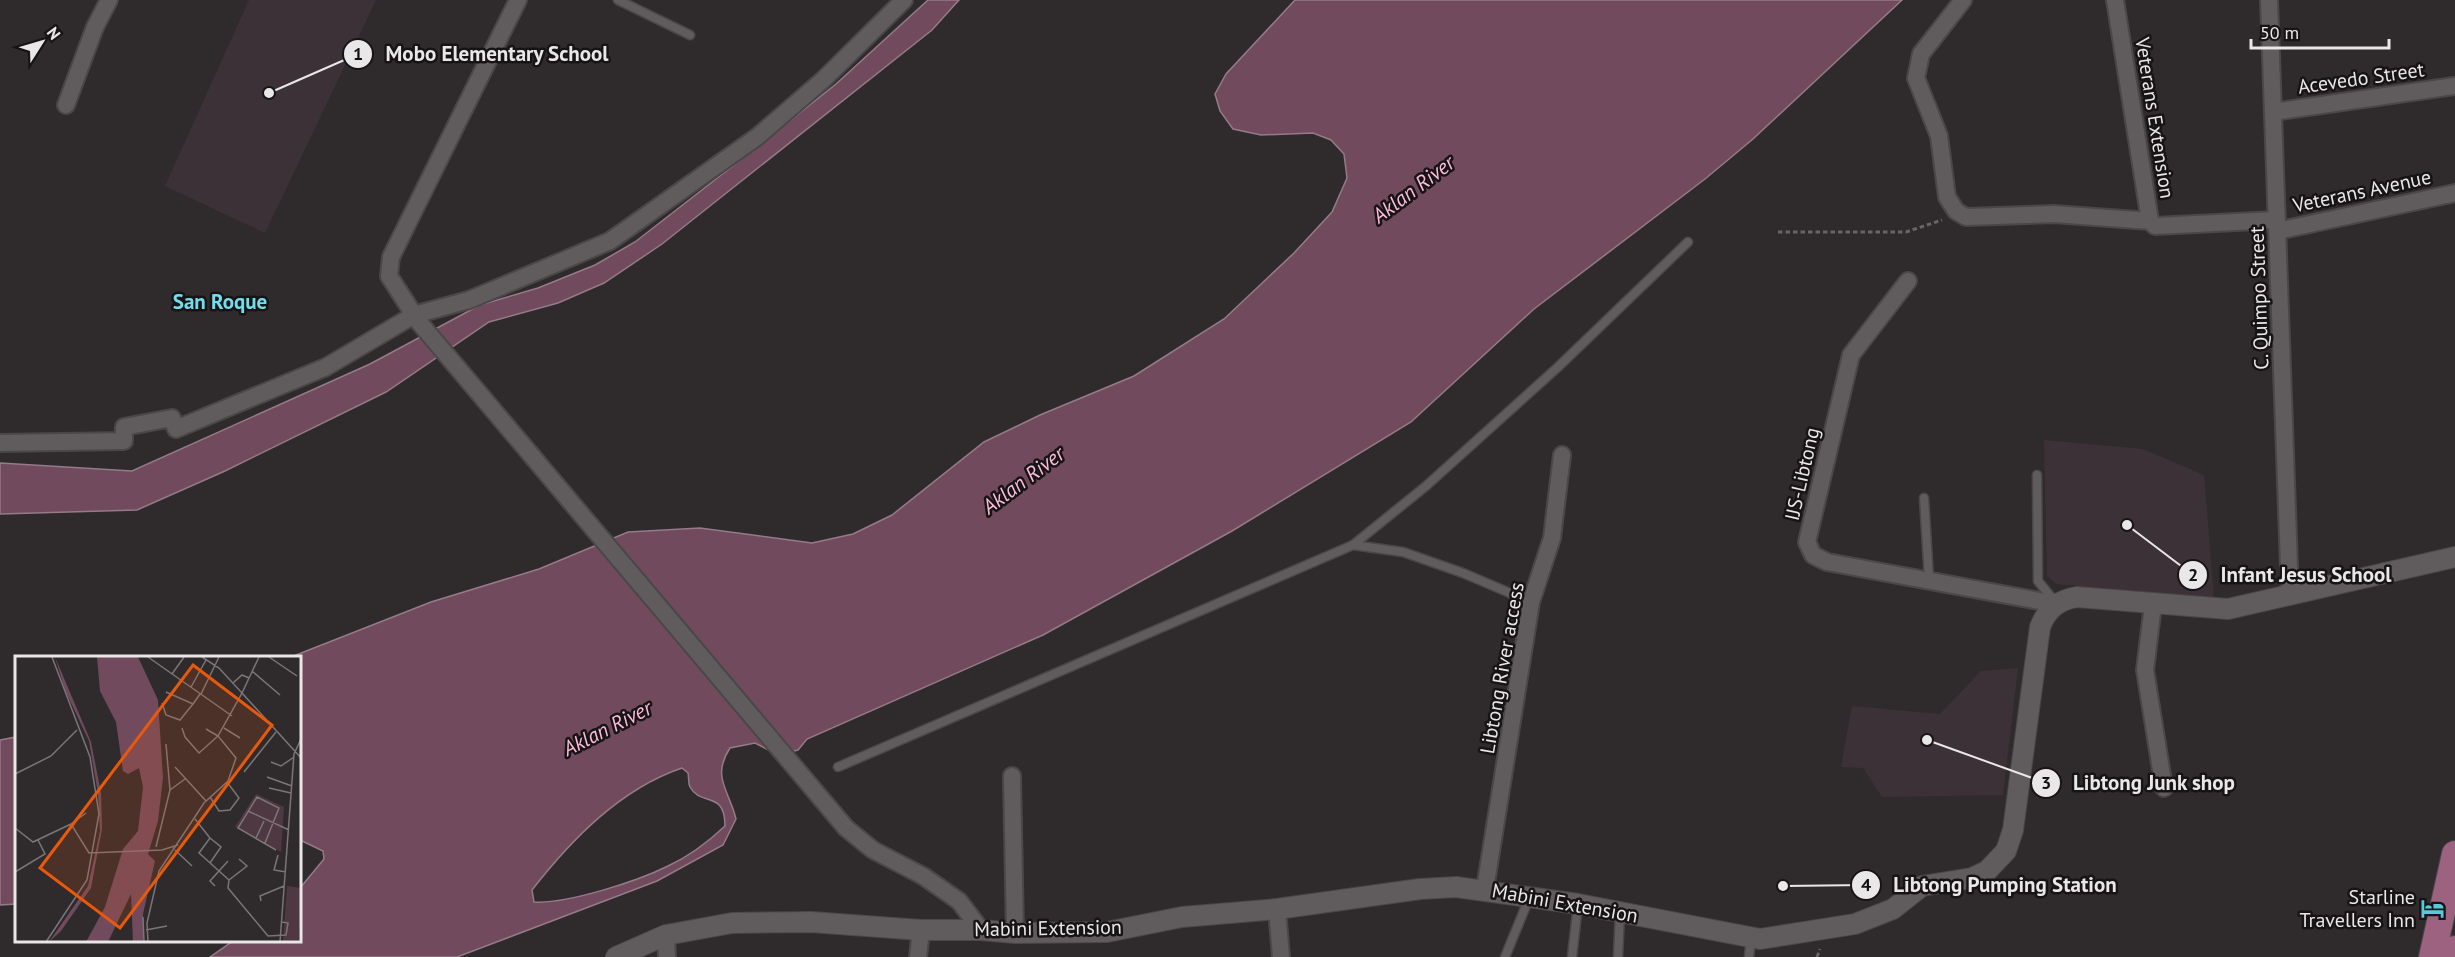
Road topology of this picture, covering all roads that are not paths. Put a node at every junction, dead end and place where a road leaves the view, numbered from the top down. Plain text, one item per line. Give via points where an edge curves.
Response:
1 (109, 0) edge
2 (518, 0) edge
3 (618, 0) edge
4 (904, 0) edge
5 (1963, 0) edge
6 (2115, 0) edge
7 (2270, 0) edge
8 (690, 35) dead end
9 (2455, 86) edge
10 (66, 105) dead end
11 (2273, 112) junction
12 (2455, 193) edge
13 (2150, 221) junction
14 (2277, 226) junction
15 (1688, 242) dead end
16 (1908, 281) dead end
17 (416, 318) junction
18 (0, 443) edge
19 (1562, 455) dead end
20 (2037, 475) dead end
21 (1924, 498) dead end
22 (1353, 545) junction
23 (2455, 557) edge
24 (1929, 579) junction
25 (2290, 595) junction
26 (1531, 602) junction
27 (2056, 604) junction
28 (2153, 605) junction
29 (838, 767) dead end
30 (1012, 776) dead end
31 (2163, 788) dead end
32 (2455, 854) edge
33 (1485, 889) junction
34 (1530, 896) junction
35 (1578, 904) junction
36 (1277, 909) junction
37 (1620, 912) junction
38 (921, 930) junction
39 (981, 930) junction
40 (1015, 933) junction
41 (666, 935) junction
42 (1751, 937) junction
43 (2455, 949) edge
44 (616, 957) edge
45 (667, 957) edge
46 (918, 957) edge
47 (1281, 957) edge
48 (1504, 957) edge
49 (1572, 957) edge
50 (1618, 957) edge
51 (1749, 957) edge
52 (2432, 957) edge
53 (2453, 957) edge

1 - 10 street
2 - 17 street via 391,257 388,276
3 - 8 lane
4 - 17 street via 823,81 757,137 610,242
5 - 13 street via 1921,54 1916,78 1939,136 1947,197 1956,211 1966,217 2054,214
6 - 13 street, Veterans Extension
7 - 11 street, C. Quimpo Street
9 - 11 street, Acevedo Street
11 - 14 street, C. Quimpo Street
12 - 14 street, Veterans Avenue
13 - 14 street, Veterans Extension via 2155,226
14 - 25 street, C. Quimpo Street
15 - 22 lane via 1558,367 1426,486
16 - 24 street, IJS-Libtong via 1851,355 1807,542 1813,555 1827,562
17 - 18 street via 326,367 176,429 172,418 124,427 124,441
17 - 39 street via 855,835 873,850 923,876 959,901
19 - 26 street, Libtong River access via 1552,538
20 - 27 lane via 2038,581
21 - 24 lane
22 - 26 lane via 1403,552
22 - 29 lane
23 - 25 street
24 - 27 street, IJS-Libtong
25 - 28 street via 2228,609
26 - 33 street, Libtong River access
27 - 28 street via 2077,597
27 - 42 street, Mabini Extension via 2040,627 2013,830 1998,863 1972,878 1922,886 1893,909 1855,924 1760,939
28 - 31 street via 2145,670
30 - 40 street
32 - 52 main road
33 - 34 street, Mabini Extension
33 - 36 street, Mabini Extension via 1420,889
34 - 35 street, Mabini Extension
34 - 48 lane
35 - 37 street, Mabini Extension
35 - 49 lane
36 - 40 street, Mabini Extension via 1182,917 1107,932
36 - 47 street
37 - 42 street, Mabini Extension
37 - 50 lane
38 - 39 street, Mabini Extension
38 - 41 street, Mabini Extension via 811,922 732,923
38 - 46 street
39 - 40 street, Mabini Extension
41 - 44 street, Mabini Extension
41 - 45 street
42 - 51 lane
43 - 53 main road

